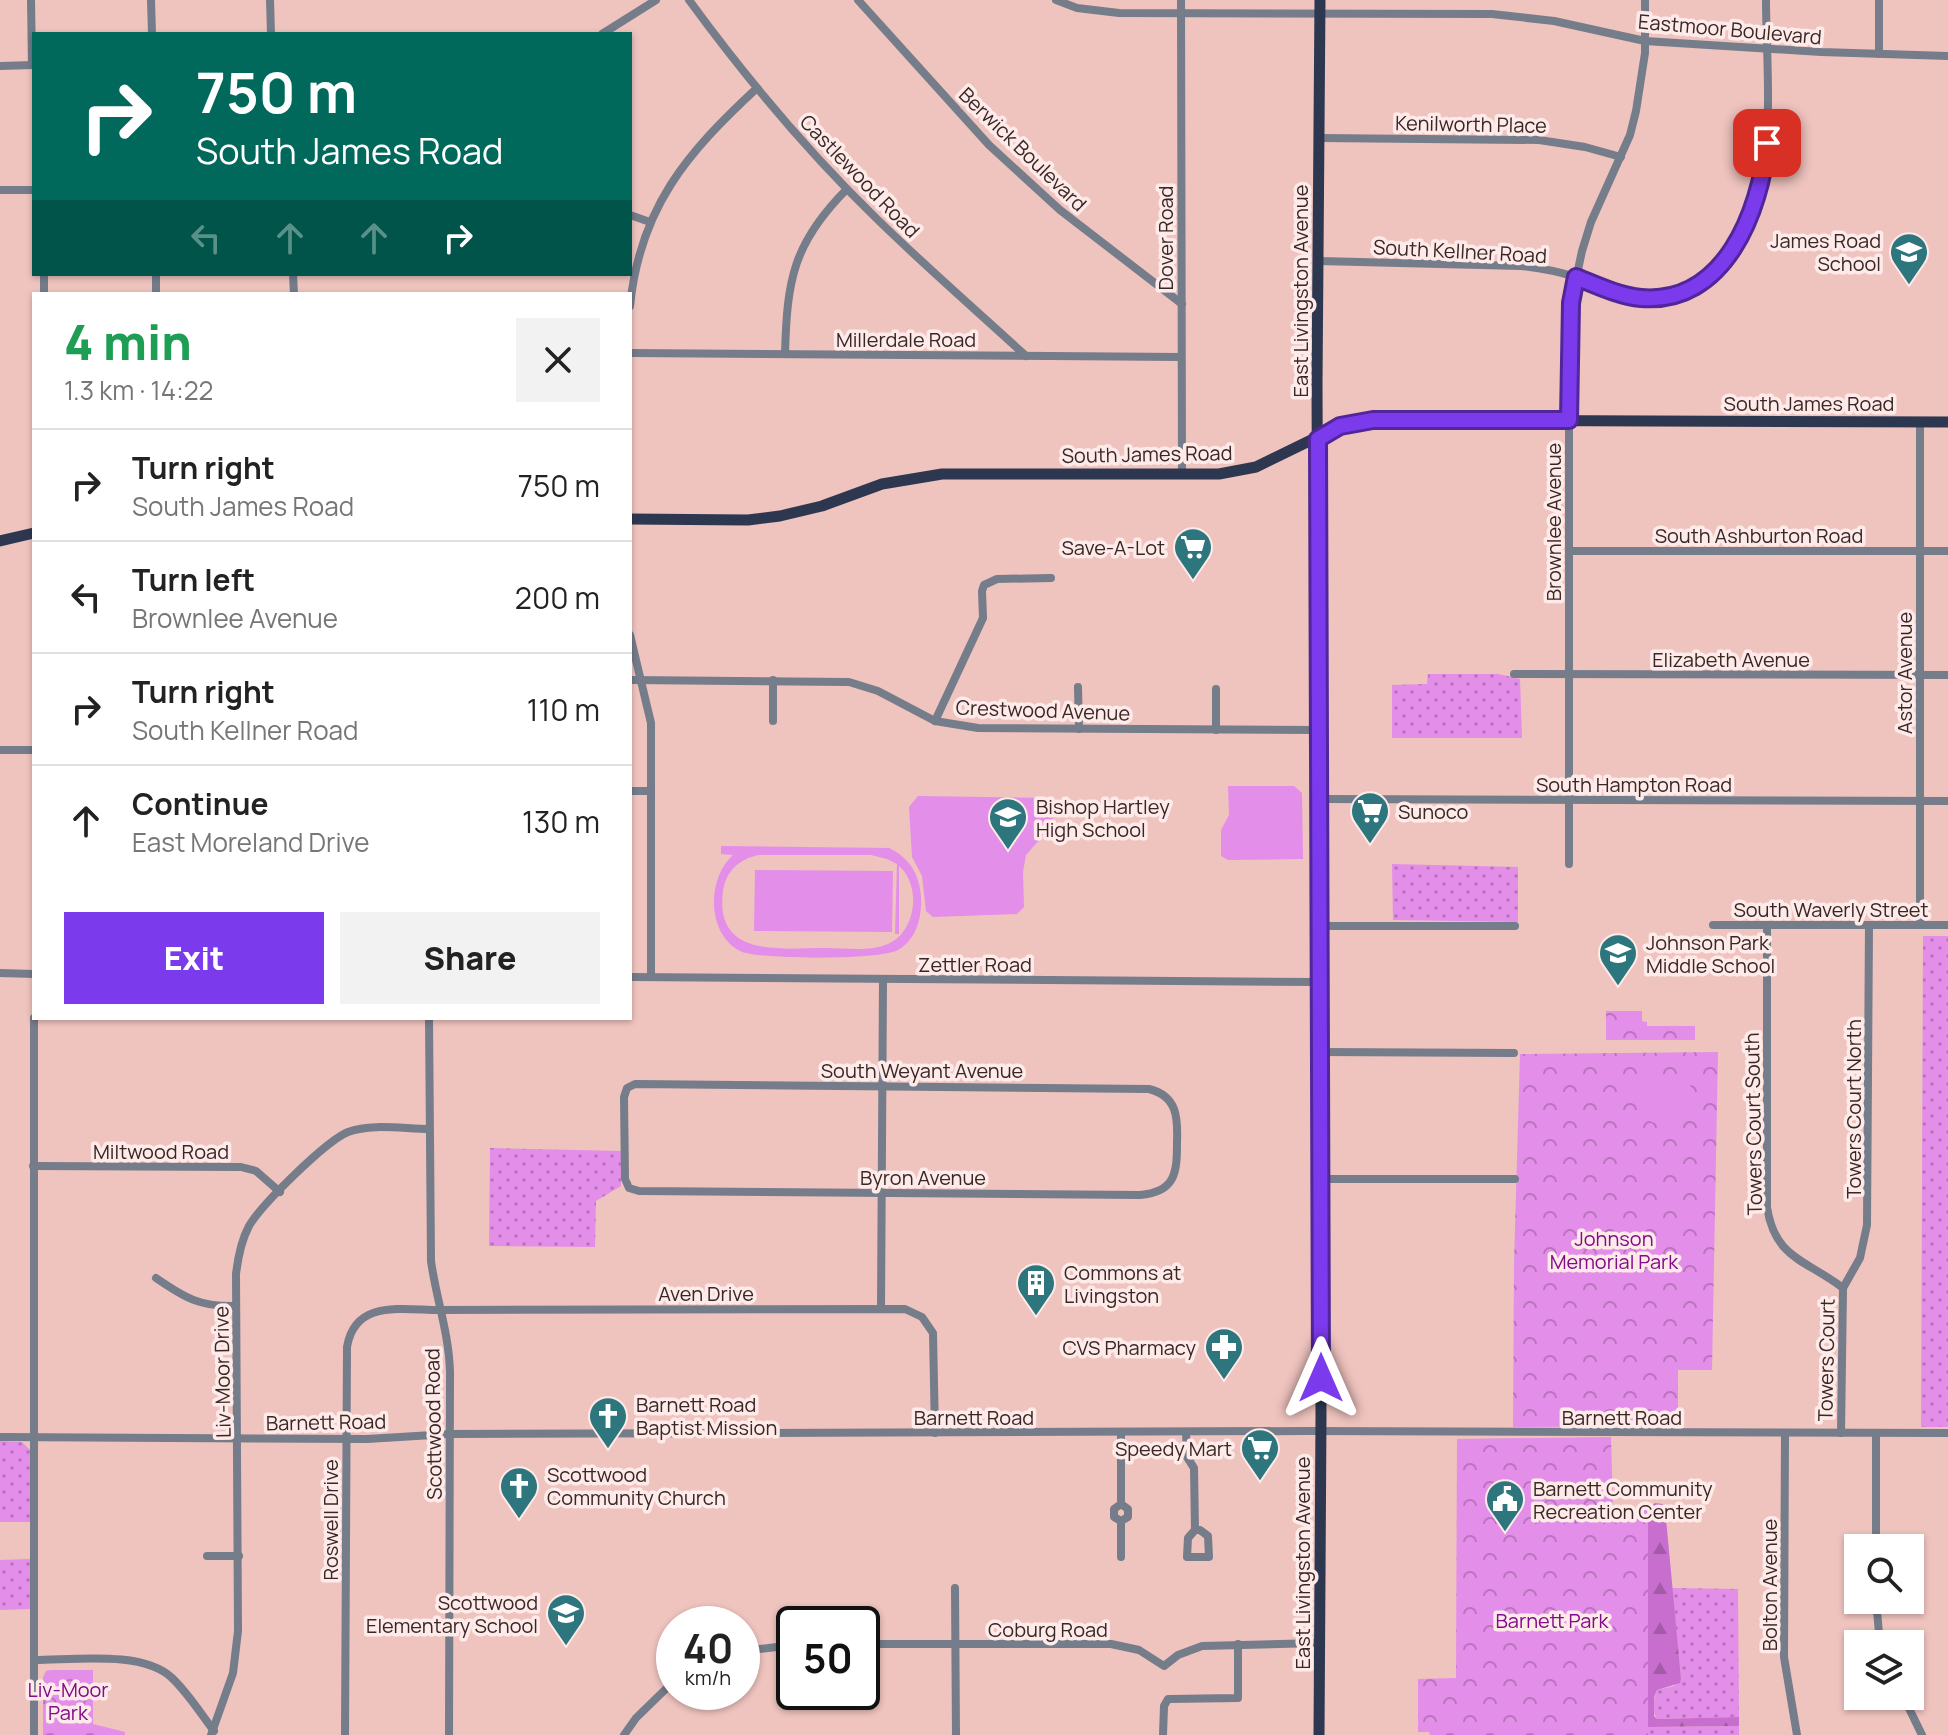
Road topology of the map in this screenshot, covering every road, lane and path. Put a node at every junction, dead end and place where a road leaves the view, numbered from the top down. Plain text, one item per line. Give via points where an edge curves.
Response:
1 (31, 0) edge
2 (151, 0) edge
3 (270, 0) edge
4 (656, 0) edge
5 (689, 0) edge
6 (858, 0) edge
7 (1056, 0) edge
8 (1181, 0) edge
9 (1320, 0) edge
10 (1645, 0) edge
11 (1766, 0) edge
12 (1879, 0) edge
13 (1181, 13) junction
14 (1320, 14) junction
15 (32, 32) edge
16 (152, 32) edge
17 (271, 32) edge
18 (605, 32) edge
19 (1645, 41) junction
20 (1766, 49) junction
21 (1879, 54) junction
22 (1948, 56) edge
23 (32, 65) edge
24 (0, 66) edge
25 (757, 88) junction
26 (1319, 138) junction
27 (1621, 157) junction
28 (847, 189) junction
29 (0, 190) edge
30 (32, 190) edge
31 (632, 216) edge
32 (650, 222) junction
33 (1319, 261) junction
34 (1576, 277) junction
35 (632, 294) edge
36 (1182, 304) junction
37 (632, 353) edge
38 (785, 354) junction
39 (1027, 356) junction
40 (1181, 357) junction
41 (1569, 420) junction
42 (1920, 422) junction
43 (1948, 422) edge
44 (1318, 439) junction
45 (1182, 475) junction
46 (632, 519) edge
47 (32, 533) edge
48 (0, 541) edge
49 (1569, 551) junction
50 (1920, 551) junction
51 (1948, 551) edge
52 (1051, 578) dead end
53 (632, 653) edge
54 (1514, 674) dead end
55 (1569, 674) junction
56 (1920, 675) junction
57 (1948, 675) edge
58 (635, 680) edge
59 (773, 680) junction
60 (1078, 687) dead end
61 (1216, 689) dead end
62 (773, 721) dead end
63 (935, 721) junction
64 (1079, 729) junction
65 (1216, 730) junction
66 (1319, 730) junction
67 (0, 750) edge
68 (32, 750) edge
69 (632, 791) edge
70 (651, 791) junction
71 (1320, 799) junction
72 (1570, 800) junction
73 (1920, 801) junction
74 (1948, 801) edge
75 (1569, 864) dead end
76 (1713, 925) dead end
77 (1767, 925) junction
78 (1869, 925) junction
79 (1920, 925) junction
80 (1948, 925) edge
81 (1319, 926) junction
82 (1515, 926) dead end
83 (0, 973) edge
84 (32, 974) edge
85 (632, 977) edge
86 (651, 977) junction
87 (883, 979) junction
88 (1320, 982) junction
89 (34, 1020) edge
90 (429, 1020) edge
91 (1320, 1052) junction
92 (1514, 1053) dead end
93 (883, 1085) junction
94 (429, 1129) junction
95 (1177, 1140) joint
96 (33, 1166) junction
97 (1320, 1179) junction
98 (1515, 1179) dead end
99 (629, 1188) joint
100 (280, 1192) junction
101 (881, 1193) junction
102 (156, 1278) dead end
103 (1843, 1288) junction
104 (236, 1306) junction
105 (881, 1309) junction
106 (440, 1310) junction
107 (369, 1313) joint
108 (1321, 1431) junction
109 (1121, 1432) junction
110 (1186, 1432) junction
111 (935, 1433) junction
112 (1785, 1433) junction
113 (1841, 1433) junction
114 (1876, 1433) junction
115 (1948, 1433) edge
116 (449, 1434) junction
117 (0, 1437) edge
118 (32, 1437) junction
119 (239, 1439) junction
120 (347, 1439) junction
121 (1195, 1530) dead end
122 (1876, 1534) edge
123 (207, 1556) dead end
124 (239, 1556) junction
125 (1121, 1557) dead end
126 (955, 1588) dead end
127 (1319, 1643) junction
128 (880, 1644) edge
129 (956, 1644) junction
130 (1238, 1644) junction
131 (34, 1660) junction
132 (656, 1698) edge
133 (1910, 1710) edge
134 (214, 1733) edge
135 (34, 1735) edge
136 (345, 1735) edge
137 (449, 1735) edge
138 (624, 1735) edge
139 (956, 1735) edge
140 (1163, 1735) edge
141 (1319, 1735) edge
142 (1797, 1735) edge
143 (1922, 1735) edge

1 - 15 street
2 - 16 street
3 - 17 street
4 - 18 street
5 - 25 street, Castlewood Road
6 - 36 street, Berwick Boulevard via 989,145 1060,210
7 - 13 street, Eastmoor Boulevard via 1097,12
8 - 13 street, Dover Road
9 - 14 main road, East Livingston Avenue
10 - 19 street, Brownlee Avenue
11 - 20 street
12 - 21 street
13 - 14 street, Eastmoor Boulevard
13 - 36 street, Dover Road
14 - 19 street, Eastmoor Boulevard via 1504,15
14 - 26 main road, East Livingston Avenue
19 - 20 street, Eastmoor Boulevard
19 - 27 street, Brownlee Avenue via 1636,111
20 - 21 street, Eastmoor Boulevard
20 - 34 street, South Kellner Road via 1764,169 1746,225 1727,259 1694,287 1665,298 1635,297
21 - 22 street, Eastmoor Boulevard
23 - 24 street
25 - 28 street, Castlewood Road
25 - 32 street via 687,159
26 - 27 street, Kenilworth Place via 1524,139
26 - 33 main road, East Livingston Avenue
27 - 34 street, Brownlee Avenue via 1591,222
28 - 38 street via 826,210 797,257 786,309
28 - 39 street, Castlewood Road
29 - 30 street
31 - 32 street
32 - 35 street
33 - 34 street, South Kellner Road via 1512,265
33 - 44 main road, East Livingston Avenue
34 - 41 street, Brownlee Avenue
36 - 40 street, Dover Road
37 - 38 street, Millerdale Road
38 - 39 street, Millerdale Road
39 - 40 street, Millerdale Road
40 - 45 street, Dover Road
41 - 42 main road, South James Road
41 - 44 main road, South James Road via 1373,420 1340,426
41 - 49 street, Brownlee Avenue
42 - 43 main road, South James Road
42 - 50 street, Astor Avenue
44 - 45 main road, South James Road via 1246,470
44 - 66 main road, East Livingston Avenue
45 - 46 main road, South James Road via 942,474 882,484 780,516
47 - 48 main road
49 - 50 street, South Ashburton Road
49 - 55 street, Brownlee Avenue
50 - 51 street, South Ashburton Road
50 - 56 street, Astor Avenue
52 - 63 street via 997,579 984,585 983,618
53 - 58 street
54 - 55 street, Elizabeth Avenue
55 - 56 street, Elizabeth Avenue
55 - 72 street, Brownlee Avenue
56 - 57 street, Elizabeth Avenue
56 - 73 street, Astor Avenue
58 - 59 street, Crestwood Avenue
58 - 70 street via 651,723
59 - 62 street
59 - 63 street, Crestwood Avenue via 864,685
60 - 64 street
61 - 65 street
63 - 64 street, Crestwood Avenue via 978,728
64 - 65 street, Crestwood Avenue
65 - 66 street, Crestwood Avenue
66 - 71 main road, East Livingston Avenue
67 - 68 street
69 - 70 street
70 - 86 street
71 - 72 street, South Hampton Road
71 - 81 main road, East Livingston Avenue
72 - 73 street, South Hampton Road
72 - 75 street, Brownlee Avenue
73 - 74 street, South Hampton Road
73 - 79 street, Astor Avenue
76 - 77 street, South Waverly Street
77 - 78 street, South Waverly Street
77 - 103 street, Towers Court South via 1770,1228 1781,1246
78 - 79 street, South Waverly Street
78 - 103 street, Towers Court North via 1867,1225 1860,1258
79 - 80 street, South Waverly Street
81 - 82 street
81 - 88 main road, East Livingston Avenue
83 - 84 street
85 - 86 street, Zettler Road
86 - 87 street, Zettler Road
87 - 88 street, Zettler Road
87 - 93 street
88 - 91 main road, East Livingston Avenue
89 - 96 street
90 - 94 street, Scottwood Road
91 - 92 street
91 - 97 main road, East Livingston Avenue
93 - 95 street, South Weyant Avenue via 1149,1089 1173,1104
93 - 99 street, South Weyant Avenue via 629,1086 624,1097
93 - 101 street
94 - 100 street, Liv-Moor Drive via 345,1133
94 - 106 street, Scottwood Road via 431,1261
95 - 101 street, Byron Avenue via 1175,1174 1165,1188 1149,1194
96 - 100 street, Miltwood Road via 241,1167 256,1171
96 - 118 street
97 - 98 street
97 - 108 main road, East Livingston Avenue
99 - 101 street, Byron Avenue
100 - 104 street, Liv-Moor Drive via 242,1240
101 - 105 street
102 - 104 street via 187,1299
103 - 113 street, Towers Court
104 - 119 street, Liv-Moor Drive
105 - 106 street, Aven Drive
105 - 111 street, Aven Drive via 914,1312 933,1333
106 - 107 street, Aven Drive
106 - 116 street, Scottwood Road via 450,1352
107 - 120 street, Roswell Drive via 349,1333
108 - 110 street, Barnett Road
108 - 112 street, Barnett Road
108 - 127 main road, East Livingston Avenue
109 - 110 street, Barnett Road
109 - 111 street, Barnett Road
109 - 125 street via 1121,1504 1113,1513 1121,1521
110 - 121 street via 1187,1457 1194,1468
111 - 116 street, Barnett Road
112 - 113 street, Barnett Road
112 - 142 street, Bolton Avenue via 1784,1657
113 - 114 street, Barnett Road
114 - 115 street, Barnett Road
114 - 122 street
116 - 120 street, Barnett Road
116 - 137 street, Scottwood Road
117 - 118 street, Barnett Road
118 - 119 street, Barnett Road
118 - 131 street
119 - 120 street, Barnett Road
119 - 124 street, Liv-Moor Drive
120 - 136 street, Roswell Drive
123 - 124 street
124 - 134 street, Liv-Moor Drive via 237,1652
126 - 129 street
127 - 130 street, Coburg Road
127 - 141 main road, East Livingston Avenue
128 - 129 street, Coburg Road
129 - 130 street, Coburg Road via 1125,1646 1164,1666 1190,1649
129 - 139 street
130 - 140 street via 1238,1698 1168,1699
131 - 134 street via 152,1665 173,1678
131 - 135 street
132 - 138 street
133 - 143 street

